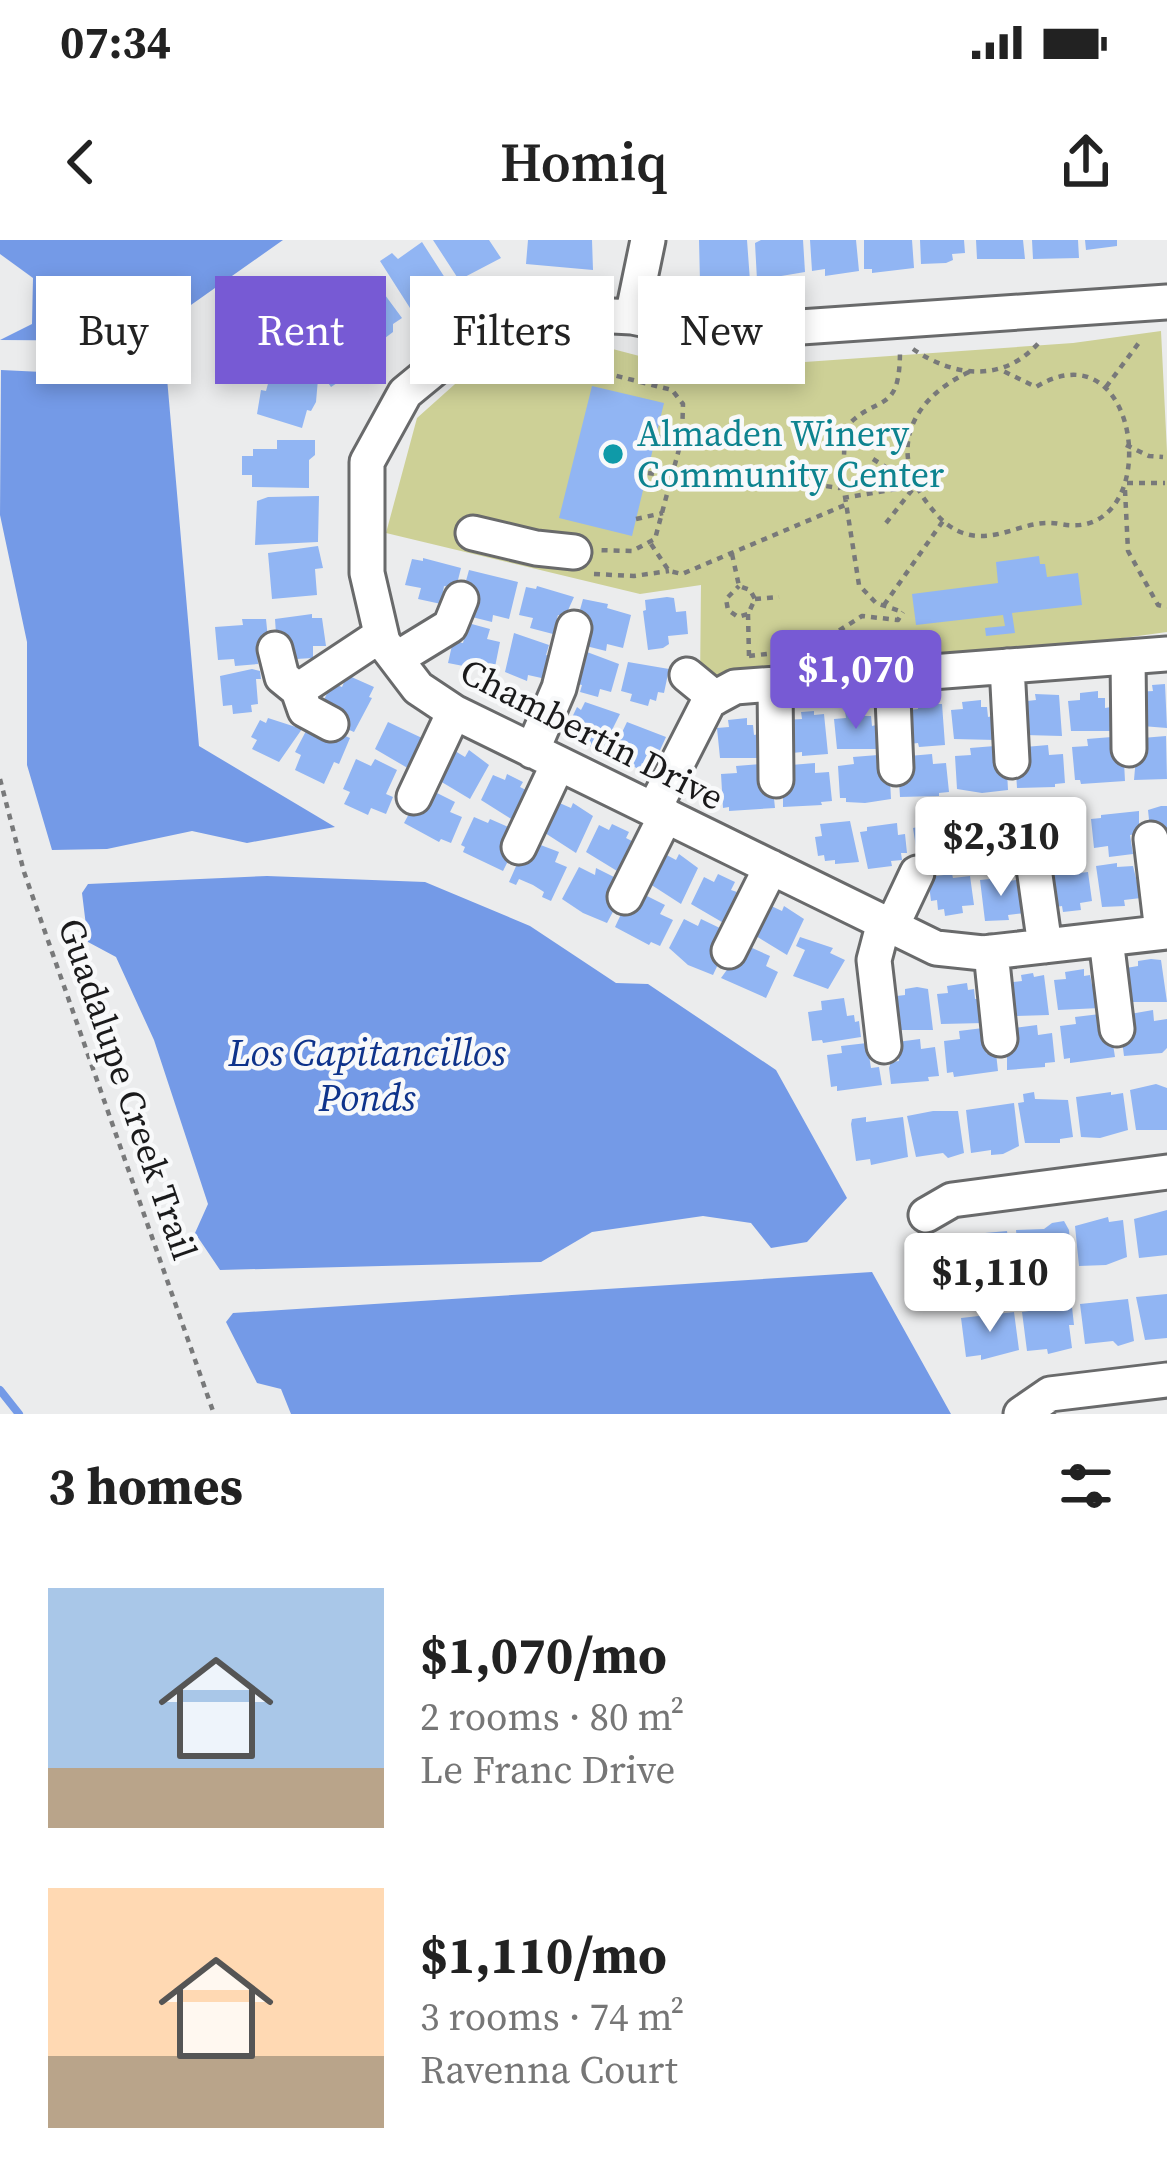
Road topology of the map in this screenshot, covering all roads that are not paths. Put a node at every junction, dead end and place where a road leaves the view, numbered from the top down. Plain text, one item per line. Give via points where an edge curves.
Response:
1 (647, 240) edge
2 (1167, 302) edge
3 (632, 317) junction
4 (473, 533) dead end
5 (584, 563) road end
6 (461, 599) dead end
7 (574, 628) dead end
8 (389, 647) junction
9 (275, 649) dead end
10 (1167, 654) edge
11 (1128, 657) junction
12 (1006, 666) junction
13 (687, 675) dead end
14 (892, 675) junction
15 (761, 676) junction
16 (298, 690) junction
17 (715, 698) junction
18 (454, 712) junction
19 (331, 724) dead end
20 (1129, 749) dead end
21 (545, 758) junction
22 (1012, 761) dead end
23 (896, 768) dead end
24 (776, 780) dead end
25 (413, 797) dead end
26 (660, 812) junction
27 (1150, 839) dead end
28 (519, 847) dead end
29 (1032, 854) dead end
30 (770, 867) junction
31 (917, 873) dead end
32 (625, 897) dead end
33 (888, 924) junction
34 (1164, 932) edge
35 (1106, 938) junction
36 (1045, 946) junction
37 (729, 951) dead end
38 (991, 952) junction
39 (1117, 1029) dead end
40 (1000, 1039) dead end
41 (884, 1046) dead end
42 (1167, 1172) edge
43 (926, 1216) dead end
44 (1167, 1380) edge
45 (1021, 1414) edge

1 - 3 street
2 - 3 street via 712,333
3 - 8 street via 534,312 456,351 405,392 367,462 367,573
4 - 5 street
6 - 8 street via 450,626
7 - 21 street
8 - 16 street
8 - 18 street, Chambertin Drive via 418,688
9 - 16 street via 282,677
10 - 11 street
11 - 12 street
11 - 20 street
12 - 14 street
12 - 22 street
13 - 17 street
14 - 15 street
14 - 23 street
15 - 17 street
15 - 24 street
16 - 19 street via 305,710
17 - 26 street
18 - 21 street, Chambertin Drive
18 - 25 street
21 - 26 street, Chambertin Drive
21 - 28 street
26 - 30 street, Chambertin Drive
26 - 32 street
27 - 34 street
29 - 36 street
30 - 33 street, Chambertin Drive
30 - 37 street
31 - 33 street
33 - 38 street, Chambertin Drive via 936,948
33 - 41 street via 874,960
34 - 35 street, Chambertin Drive
35 - 36 street, Chambertin Drive
35 - 39 street
36 - 38 street, Chambertin Drive
38 - 40 street
42 - 43 street via 952,1200
44 - 45 street via 1050,1394

